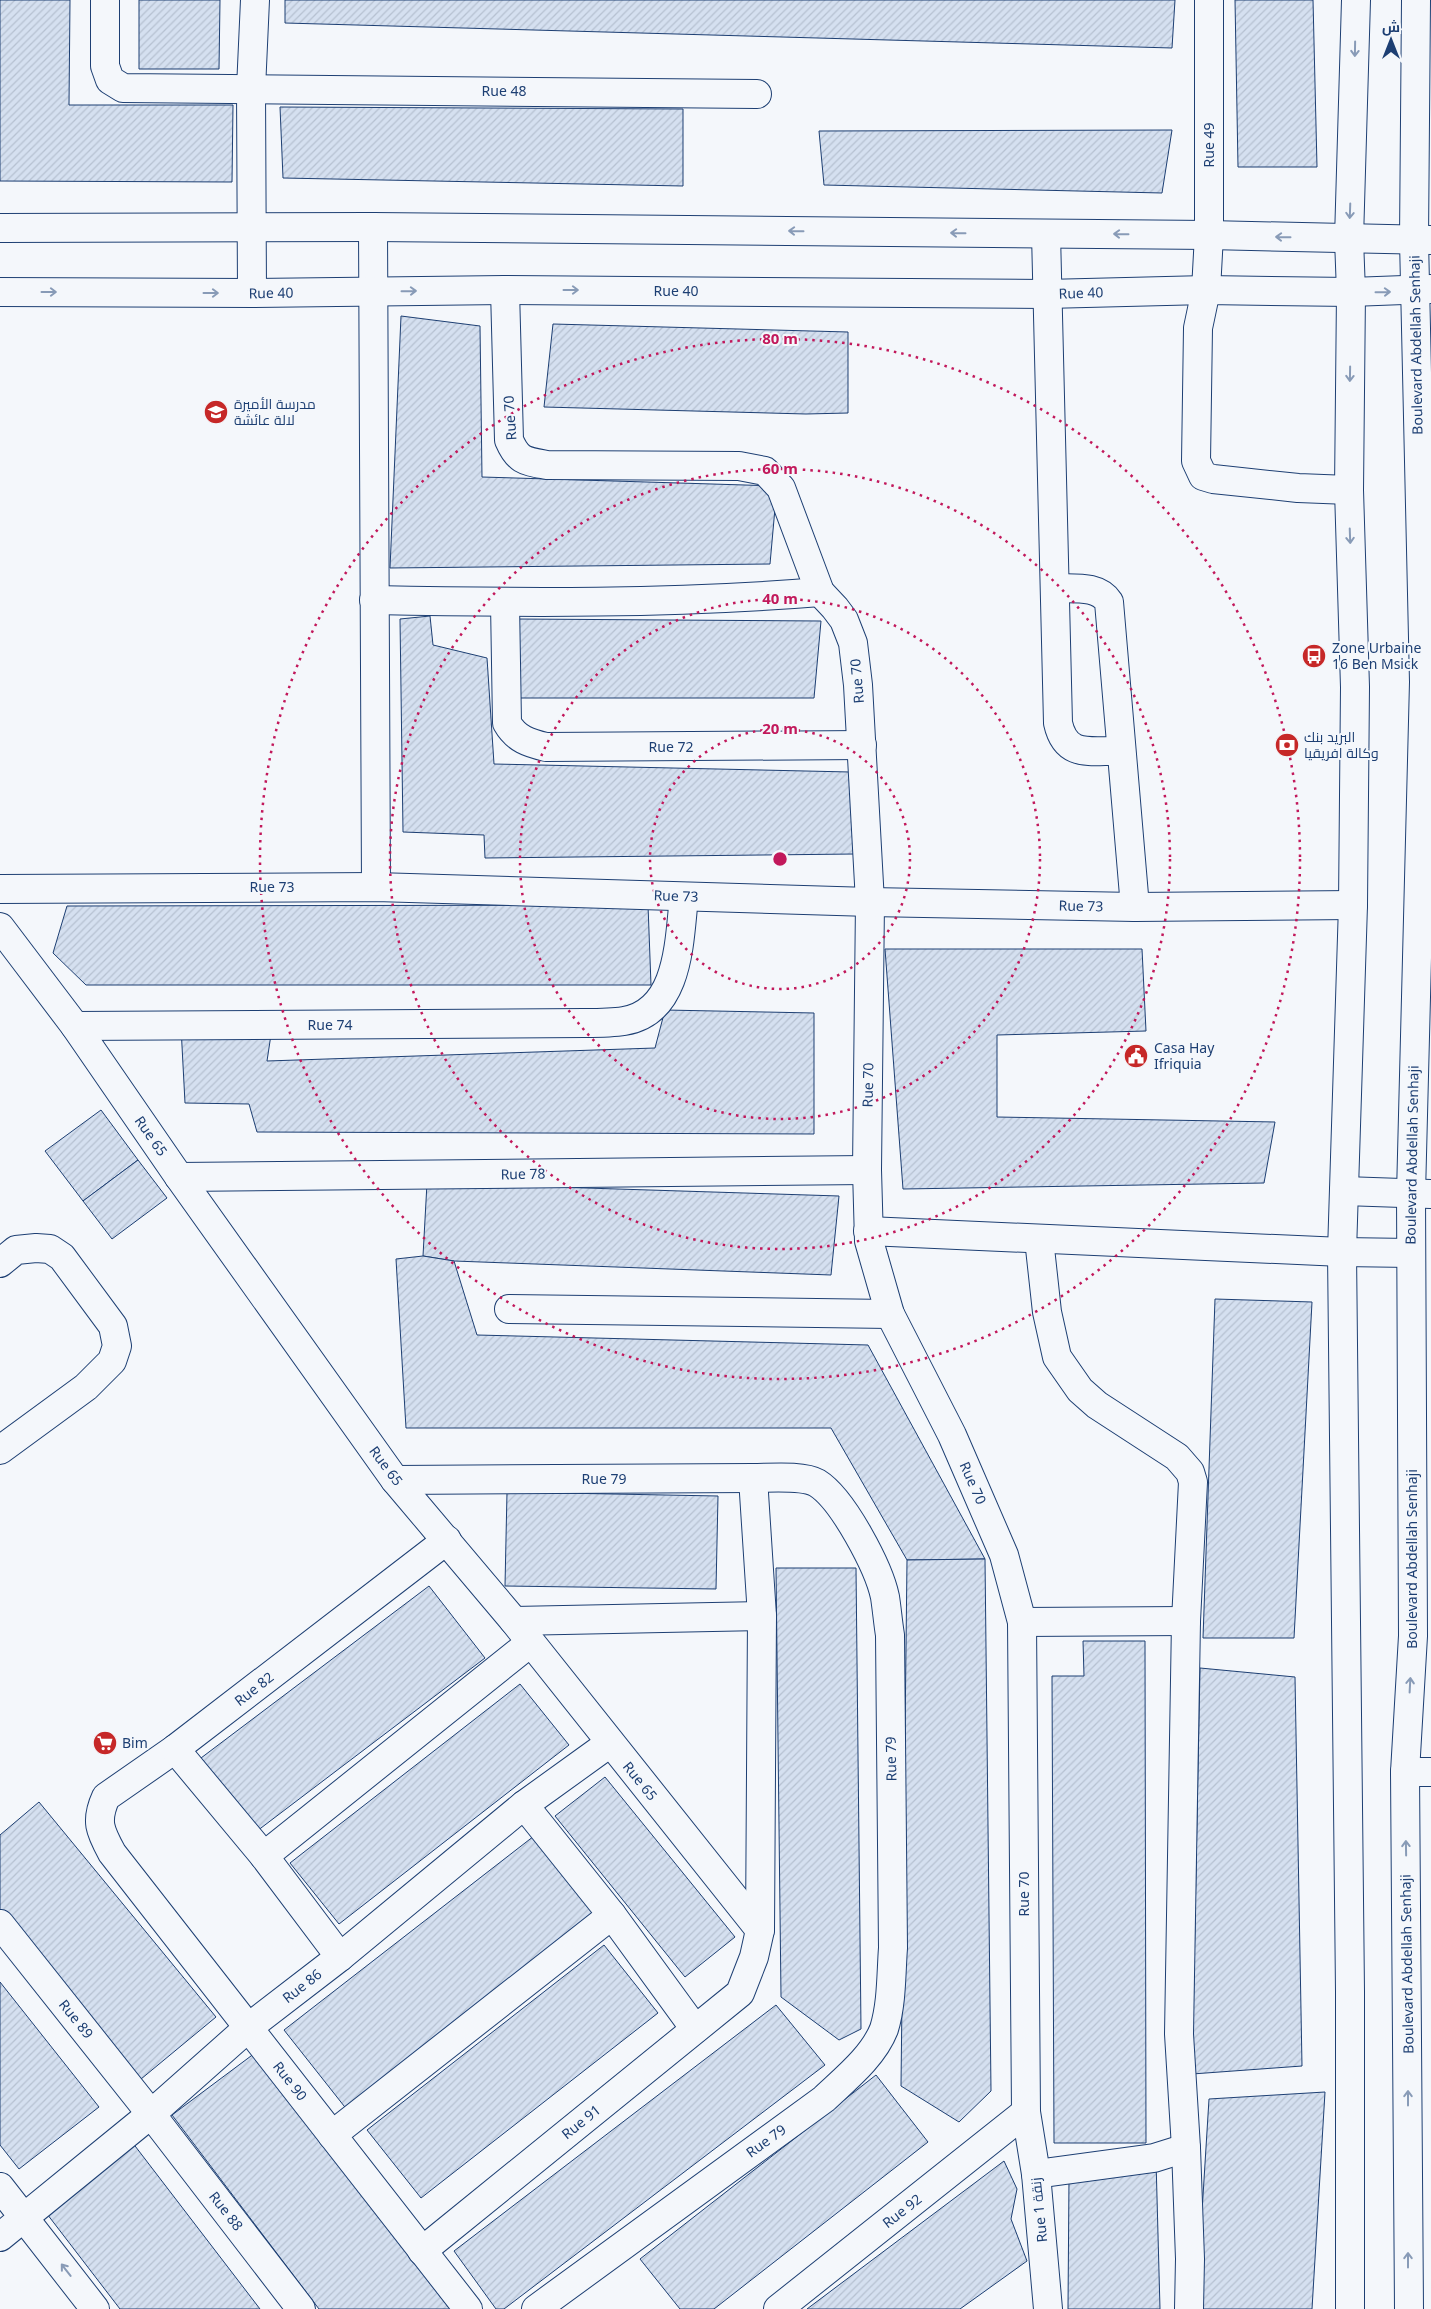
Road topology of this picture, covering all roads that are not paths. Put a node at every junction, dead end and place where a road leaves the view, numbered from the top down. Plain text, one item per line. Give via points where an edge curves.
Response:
1 (105, 0) edge
2 (255, 0) edge
3 (1209, 0) edge
4 (1356, 0) edge
5 (1416, 0) edge
6 (251, 90) junction
7 (757, 94) dead end
8 (373, 227) junction
9 (0, 228) edge
10 (254, 228) junction
11 (1046, 234) junction
12 (1209, 235) junction
13 (1349, 239) junction
14 (1422, 240) edge
15 (505, 290) junction
16 (1206, 290) junction
17 (1423, 290) edge
18 (372, 291) junction
19 (0, 292) edge
20 (1351, 292) junction
21 (252, 293) junction
22 (1046, 294) junction
23 (1349, 490) junction
24 (1056, 588) junction
25 (820, 592) junction
26 (374, 600) junction
27 (505, 603) junction
28 (862, 745) junction
29 (1121, 751) junction
30 (376, 886) junction
31 (0, 889) edge
32 (684, 897) junction
33 (870, 902) junction
34 (1353, 904) junction
35 (1135, 907) junction
36 (0, 927) edge
37 (75, 1026) junction
38 (867, 1170) junction
39 (179, 1177) junction
40 (1344, 1191) junction
41 (1421, 1194) edge
42 (868, 1231) junction
43 (1039, 1239) junction
44 (1342, 1252) junction
45 (1411, 1253) junction
46 (0, 1263) edge
47 (1421, 1308) edge
48 (509, 1309) dead end
49 (890, 1314) junction
50 (0, 1450) edge
51 (752, 1478) junction
52 (395, 1480) junction
53 (447, 1540) junction
54 (762, 1616) junction
55 (514, 1621) junction
56 (1186, 1621) junction
57 (1022, 1622) junction
58 (1422, 1636) edge
59 (530, 1643) junction
60 (610, 1743) junction
61 (175, 1749) junction
62 (1418, 1772) edge
63 (524, 1805) junction
64 (112, 1853) joint
65 (264, 1856) junction
66 (612, 1915) junction
67 (0, 1924) edge
68 (760, 1930) junction
69 (340, 1957) junction
70 (1419, 2019) edge
71 (249, 2027) junction
72 (695, 2029) junction
73 (1026, 2112) junction
74 (151, 2114) junction
75 (332, 2135) junction
76 (1186, 2148) junction
77 (1036, 2174) junction
78 (0, 2188) edge
79 (24, 2216) junction
80 (0, 2236) edge
81 (422, 2251) junction
82 (1042, 2305) edge
83 (96, 2309) edge
84 (301, 2309) edge
85 (468, 2309) edge
86 (536, 2309) edge
87 (778, 2309) edge
88 (1189, 2309) edge
89 (1350, 2309) edge
90 (1409, 2309) edge

1 - 6 street, Rue 48 via 104,66 110,80 123,88 140,90
2 - 6 street
3 - 12 street, Rue 49
4 -> 13 street
5 - 14 street, Boulevard Abdellah Senhaji
6 - 7 street, Rue 48
6 - 10 street
8 - 10 street
11 -> 8 street
8 - 18 street
9 - 10 street
10 - 21 street
12 -> 11 street
11 - 22 street
13 -> 12 street
12 - 16 street, Rue 49
13 - 14 street
13 - 20 street
14 - 17 street, Boulevard Abdellah Senhaji
18 -> 15 street, Rue 40
15 -> 22 street, Rue 40
15 - 25 street, Rue 70 via 509,440 515,453 525,461 547,465 739,466 765,471 781,488
16 - 20 street, Rue 40
16 - 22 street, Rue 40
16 - 23 street, Rue 49 via 1198,328 1196,461 1203,476 1298,488
20 -> 17 street, Rue 40
17 - 41 street, Boulevard Abdellah Senhaji
18 - 21 street, Rue 40
18 - 26 street
19 -> 21 street, Rue 40
20 -> 23 street
22 - 24 street
23 -> 34 street via 1355,687
24 - 29 street via 1097,591 1109,602
24 - 29 street via 1058,723 1061,735 1075,750
25 - 27 street via 763,597
25 - 28 street, Rue 70 via 844,620 853,643
26 - 27 street
26 - 30 street
27 - 28 street, Rue 72 via 507,723 512,732 525,741 546,747
28 - 33 street, Rue 70
29 - 35 street
30 - 31 street, Rue 73
30 - 32 street, Rue 73
32 - 33 street, Rue 73
32 - 37 street, Rue 74 via 676,961 669,984 648,1011 625,1021
33 - 35 street, Rue 73
33 - 38 street, Rue 70
34 - 35 street, Rue 73
34 - 40 street
36 - 37 street, Rue 65
37 - 39 street, Rue 65
38 - 39 street, Rue 78
38 - 42 street, Rue 70
39 - 52 street, Rue 65
40 - 41 street
40 - 44 street
41 - 45 street, Boulevard Abdellah Senhaji
42 - 43 street
42 - 49 street, Rue 70
43 - 44 street
43 - 56 street via 1047,1312 1057,1357 1091,1400 1177,1456 1190,1472 1193,1482
44 - 45 street
44 - 89 street
45 - 47 street, Boulevard Abdellah Senhaji
46 - 50 street via 16,1250 36,1248 50,1249 62,1257 113,1326 117,1346 112,1361 86,1387
47 - 58 street, Boulevard Abdellah Senhaji
48 - 49 street
49 - 57 street, Rue 70 via 952,1435 981,1500 1004,1555
51 - 52 street, Rue 79
51 - 54 street
51 - 86 street, Rue 79 via 816,1482 828,1492 866,1549 885,1596 890,1635 893,1948 884,2029 857,2068 824,2099
52 - 53 street, Rue 65
53 - 55 street, Rue 65
53 - 61 street, Rue 82
54 - 55 street
54 - 68 street
55 - 59 street, Rue 65
56 - 57 street
56 - 76 street via 1178,2034
57 - 73 street, Rue 70
62 -> 58 street, Boulevard Abdellah Senhaji
59 - 60 street, Rue 65
59 - 65 street
60 - 63 street, Rue 86
60 - 68 street, Rue 65
61 - 64 street, Rue 82 via 106,1797 99,1821 101,1833
61 - 65 street
70 -> 62 street, Boulevard Abdellah Senhaji
63 - 66 street
63 - 69 street, Rue 86
64 - 71 street, Rue 90
65 - 69 street
66 - 72 street
66 - 75 street
67 - 74 street, Rue 89
68 - 72 street, Rue 91 via 740,1993
69 - 71 street, Rue 86
90 -> 70 street, Boulevard Abdellah Senhaji
71 - 74 street, Rue 86
71 - 75 street, Rue 90
72 - 81 street, Rue 91
73 - 77 street, Rue 1 زنقة
73 - 87 street, Rue 92
74 - 79 street, Rue 86
74 - 84 street, Rue 88
75 - 81 street, Rue 90
76 - 77 street via 1154,2158
76 - 88 street
77 - 82 street, Rue 1 زنقة
78 - 79 street
79 - 80 street, Rue 86
83 -> 79 street
81 - 85 street, Rue 90

